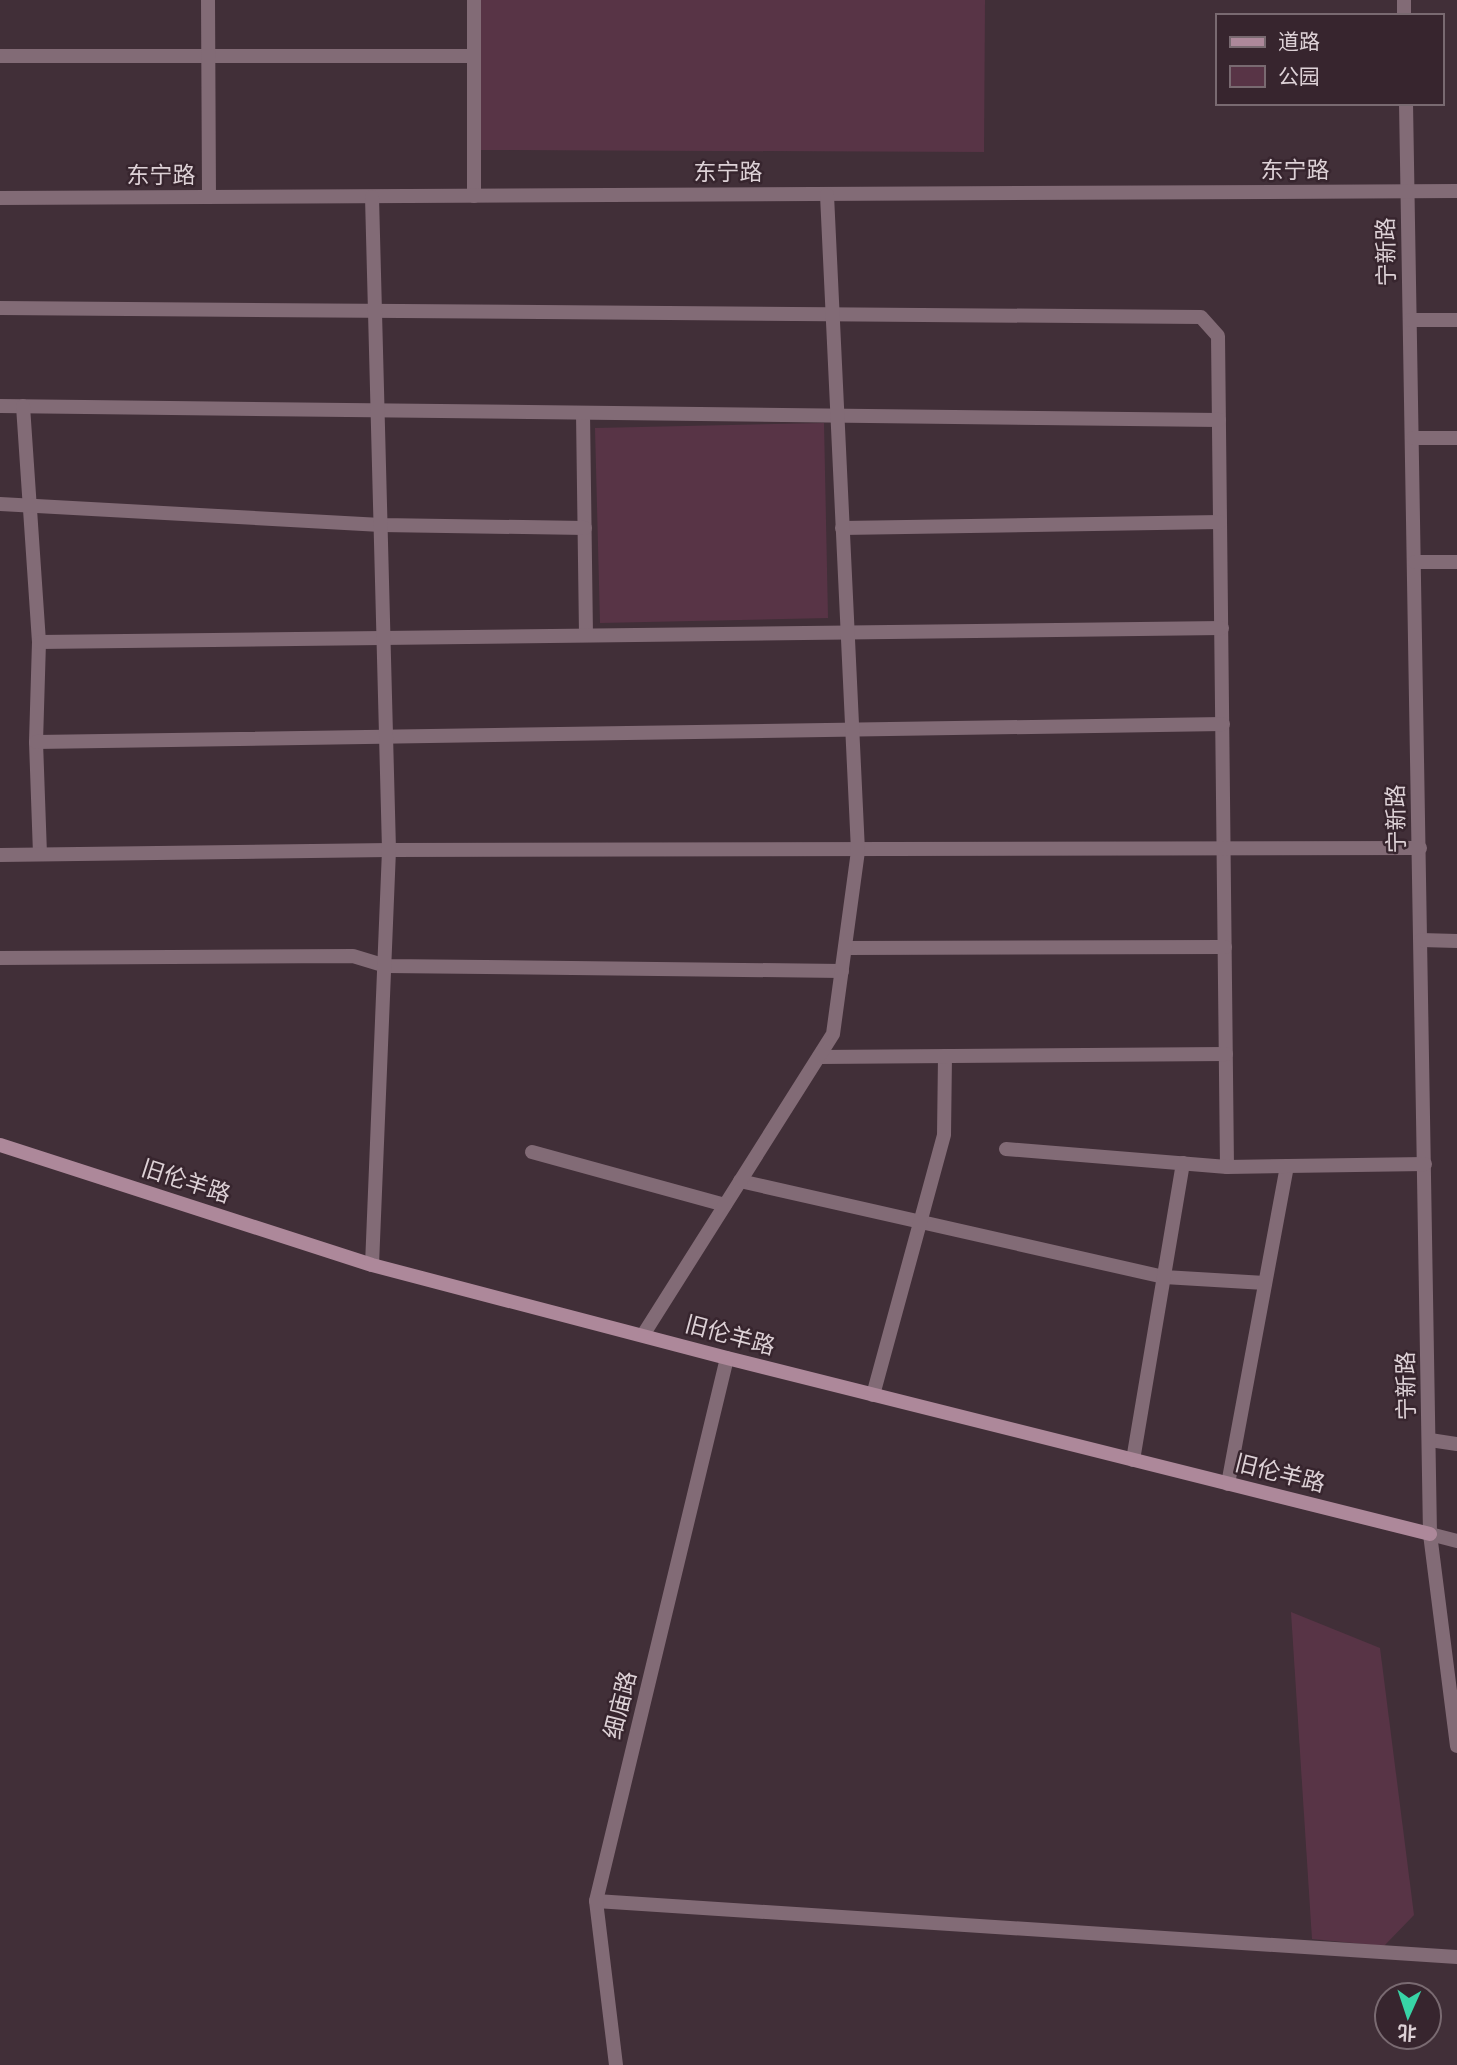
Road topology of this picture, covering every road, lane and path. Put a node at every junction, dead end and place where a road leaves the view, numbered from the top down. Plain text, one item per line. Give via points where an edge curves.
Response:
1 (208, 0) edge
2 (474, 0) edge
3 (208, 55) junction
4 (0, 56) edge
5 (474, 56) junction
6 (1406, 105) edge
7 (1457, 191) edge
8 (1408, 192) junction
9 (827, 195) junction
10 (474, 196) junction
11 (209, 197) junction
12 (372, 197) junction
13 (0, 198) edge
14 (0, 308) edge
15 (375, 311) junction
16 (832, 314) junction
17 (1410, 320) junction
18 (1457, 320) edge
19 (0, 406) edge
20 (23, 406) junction
21 (379, 410) junction
22 (583, 413) junction
23 (837, 416) junction
24 (1219, 420) junction
25 (1412, 438) junction
26 (1457, 438) edge
27 (0, 504) edge
28 (30, 504) junction
29 (1220, 522) junction
30 (381, 525) junction
31 (585, 528) junction
32 (842, 528) junction
33 (1415, 562) junction
34 (1457, 562) edge
35 (1222, 628) junction
36 (848, 633) junction
37 (586, 635) junction
38 (384, 637) junction
39 (39, 642) junction
40 (1223, 724) junction
41 (853, 730) junction
42 (386, 737) junction
43 (36, 742) junction
44 (1420, 848) junction
45 (1224, 849) junction
46 (389, 850) junction
47 (858, 851) junction
48 (40, 854) junction
49 (0, 855) edge
50 (1421, 940) junction
51 (1457, 941) edge
52 (1224, 947) junction
53 (845, 948) junction
54 (0, 958) edge
55 (386, 966) junction
56 (842, 971) junction
57 (1226, 1054) junction
58 (945, 1056) junction
59 (819, 1057) junction
60 (0, 1145) edge
61 (1006, 1149) dead end
62 (532, 1152) dead end
63 (1183, 1163) junction
64 (1425, 1164) junction
65 (1287, 1166) junction
66 (1227, 1167) junction
67 (740, 1181) junction
68 (725, 1206) junction
69 (920, 1222) junction
70 (372, 1265) junction
71 (1164, 1277) junction
72 (1265, 1283) junction
73 (643, 1335) junction
74 (727, 1359) junction
75 (873, 1395) junction
76 (1430, 1440) junction
77 (1457, 1444) edge
78 (1133, 1460) junction
79 (1228, 1484) junction
80 (1430, 1534) junction
81 (1457, 1541) edge
82 (1457, 1746) edge
83 (596, 1901) junction
84 (1457, 1957) edge
85 (616, 2065) edge

1 - 3 street
2 - 5 street
3 - 4 street
3 - 5 street
3 - 11 street
5 - 10 street
6 - 8 street, 宁新路
7 - 8 street, 东宁路
8 - 9 street, 东宁路
8 - 17 street, 宁新路
9 - 10 street, 东宁路
9 - 16 street
10 - 12 street, 东宁路
11 - 12 street, 东宁路
11 - 13 street, 东宁路
12 - 15 street
14 - 15 street
15 - 16 street
15 - 21 street
16 - 23 street
16 - 24 street via 1201,317 1219,336
17 - 18 street
17 - 25 street, 宁新路
19 - 20 street
20 - 21 street
20 - 28 street
21 - 22 street
21 - 30 street
22 - 23 street
22 - 31 street
23 - 24 street
23 - 32 street
24 - 29 street
25 - 26 street
25 - 33 street, 宁新路
27 - 28 street
28 - 30 street
28 - 39 street
29 - 32 street
29 - 35 street
30 - 31 street
30 - 38 street
31 - 37 street
32 - 36 street
33 - 34 street
33 - 44 street, 宁新路
35 - 36 street
35 - 40 street
36 - 37 street
36 - 41 street
37 - 38 street
38 - 39 street
38 - 42 street
39 - 43 street
40 - 41 street
40 - 45 street
41 - 42 street
41 - 47 street
42 - 43 street
42 - 46 street
43 - 48 street
44 - 45 street
44 - 50 street, 宁新路
45 - 47 street
45 - 52 street
46 - 47 street
46 - 48 street
46 - 55 street
47 - 53 street
48 - 49 street
50 - 51 street
50 - 64 street, 宁新路
52 - 53 street
52 - 57 street
53 - 56 street
54 - 55 street via 353,956
55 - 56 street
55 - 70 street
56 - 59 street via 833,1034
57 - 58 street
57 - 66 street
58 - 59 street
58 - 69 street via 944,1135
59 - 67 street
60 - 70 street, 旧伦羊路
61 - 63 street
62 - 68 street
63 - 66 street
63 - 71 street
64 - 65 street
64 - 76 street, 宁新路
65 - 66 street
65 - 72 street
67 - 68 street
67 - 69 street
68 - 73 street
69 - 71 street
69 - 75 street
70 - 73 street, 旧伦羊路
71 - 72 street
71 - 78 street
72 - 79 street
73 - 74 street, 旧伦羊路
74 - 75 street, 旧伦羊路
74 - 83 street, 细庙路
75 - 78 street, 旧伦羊路
76 - 77 street
76 - 80 street, 宁新路
78 - 79 street, 旧伦羊路
79 - 80 street, 旧伦羊路
80 - 81 street, 旧伦羊路
80 - 82 street, 宁新路
83 - 84 street
83 - 85 street, 细庙路

